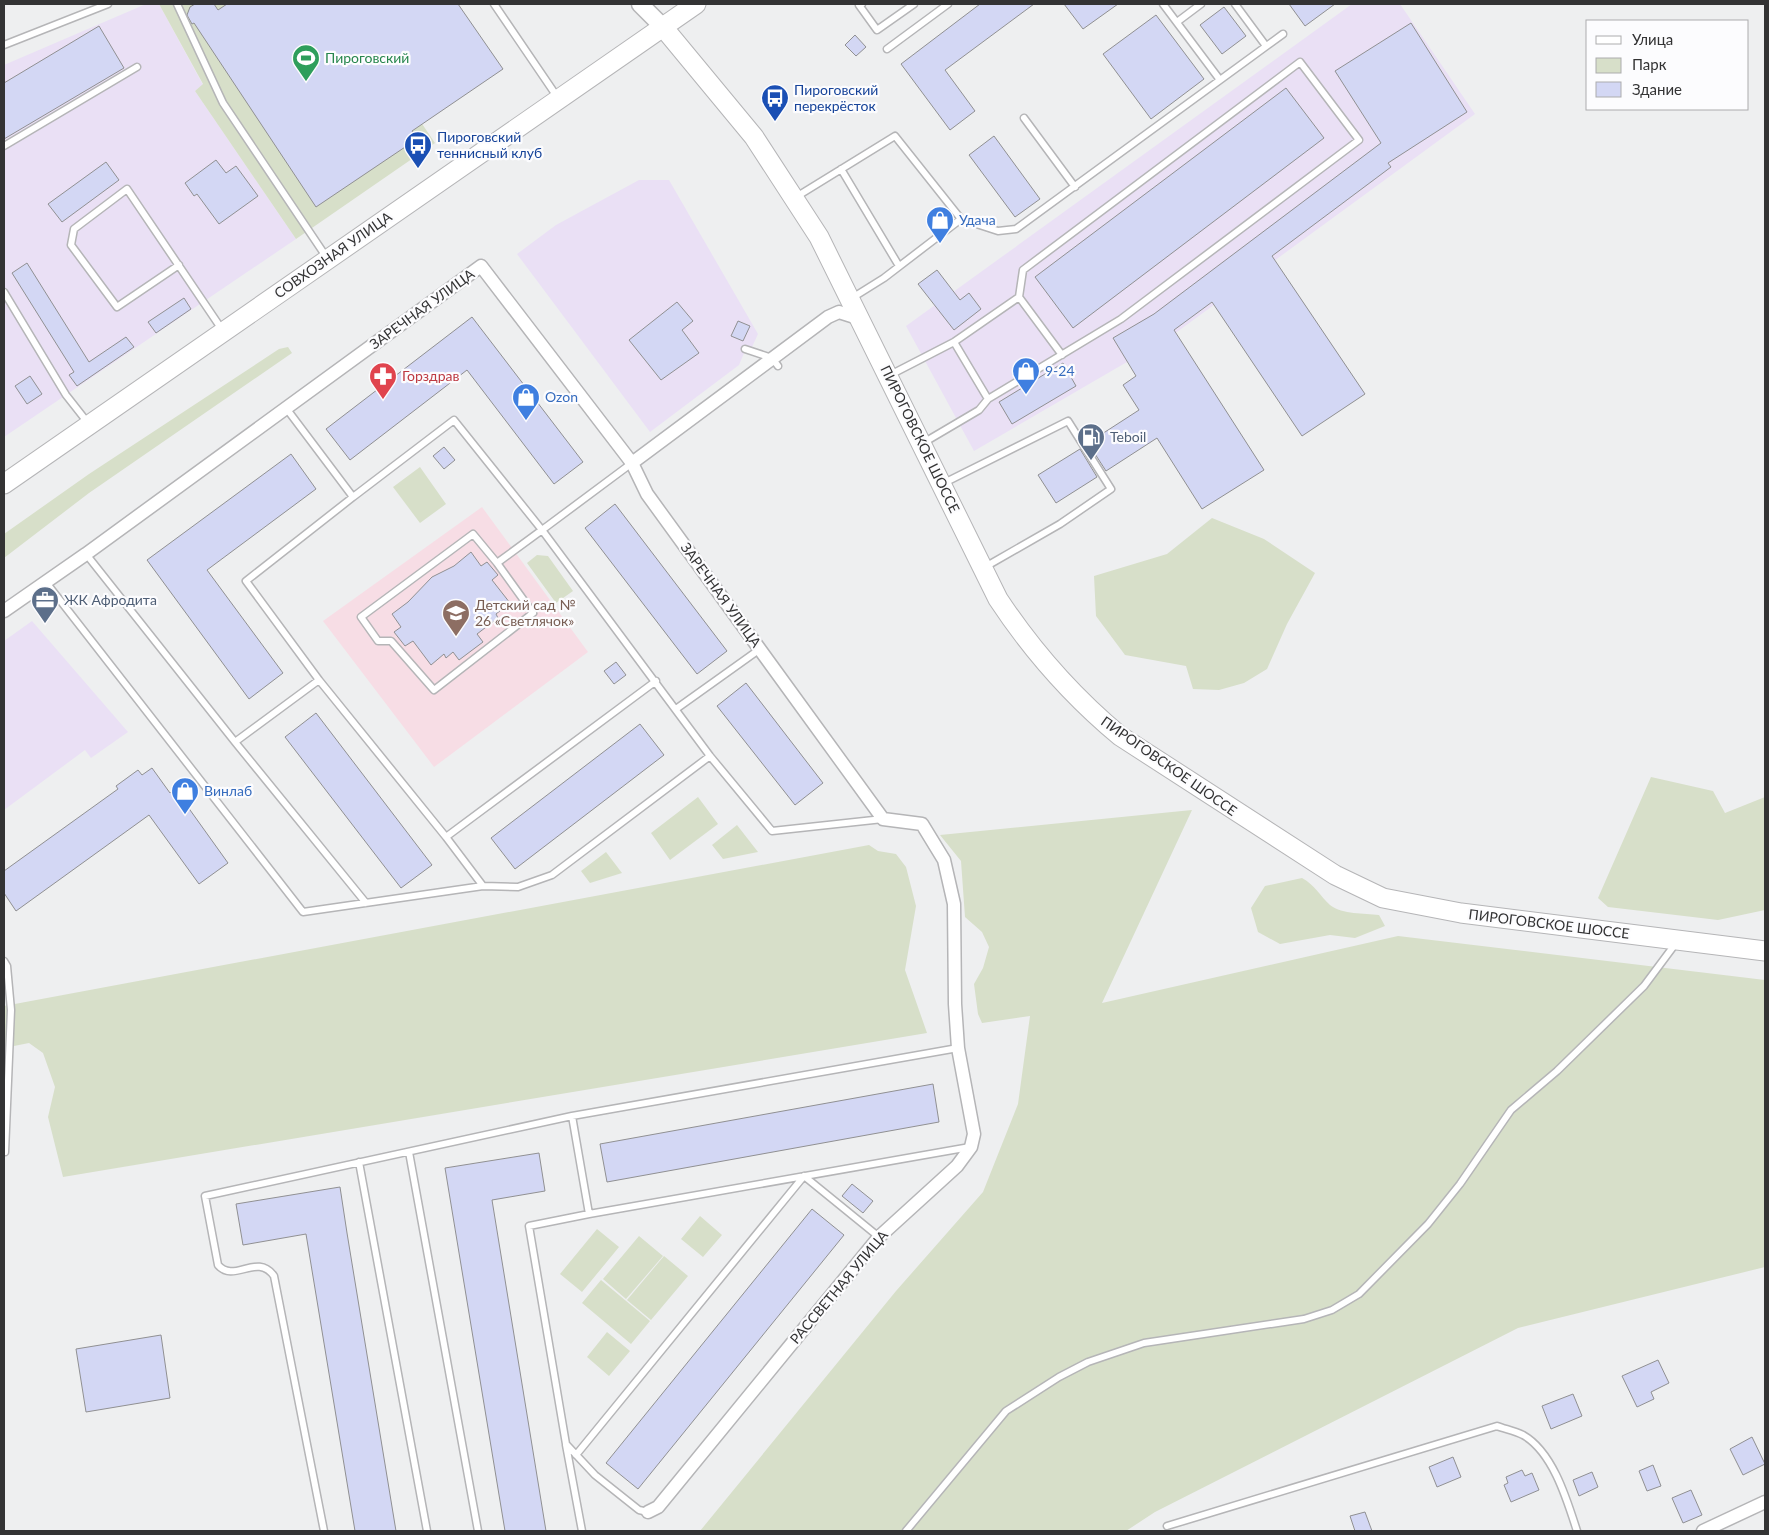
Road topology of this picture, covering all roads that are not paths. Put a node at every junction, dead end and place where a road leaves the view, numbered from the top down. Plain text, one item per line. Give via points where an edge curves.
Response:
1 (108, 4) edge
2 (176, 4) edge
3 (494, 4) edge
4 (640, 4) edge
5 (696, 4) edge
6 (862, 4) edge
7 (914, 4) edge
8 (948, 4) edge
9 (1163, 4) edge
10 (1201, 4) edge
11 (1235, 4) edge
12 (1177, 22) junction
13 (663, 27) junction
14 (1283, 34) dead end
15 (4, 45) edge
16 (1266, 46) junction
17 (887, 49) dead end
18 (137, 67) dead end
19 (1220, 80) junction
20 (559, 99) junction
21 (1024, 118) dead end
22 (4, 146) edge
23 (841, 169) junction
24 (1075, 187) junction
25 (795, 198) junction
26 (961, 220) junction
27 (327, 260) junction
28 (179, 265) junction
29 (899, 266) junction
30 (4, 292) edge
31 (847, 292) junction
32 (1019, 297) junction
33 (828, 317) junction
34 (861, 319) junction
35 (224, 331) junction
36 (954, 342) junction
37 (745, 349) dead end
38 (1062, 355) junction
39 (775, 362) junction
40 (889, 375) junction
41 (988, 399) junction
42 (285, 408) junction
43 (89, 424) junction
44 (922, 444) junction
45 (632, 462) junction
46 (4, 484) edge
47 (941, 484) junction
48 (353, 497) junction
49 (542, 530) junction
50 (86, 554) junction
51 (498, 564) junction
52 (982, 569) junction
53 (45, 581) junction
54 (4, 611) edge
55 (760, 649) junction
56 (319, 680) junction
57 (656, 681) junction
58 (676, 709) junction
59 (235, 742) junction
60 (710, 756) junction
61 (883, 819) junction
62 (446, 836) junction
63 (483, 886) junction
64 (366, 903) junction
65 (1678, 941) junction
66 (1765, 951) edge
67 (4, 961) edge
68 (958, 1048) junction
69 (572, 1116) junction
70 (971, 1147) junction
71 (5, 1152) dead end
72 (409, 1152) junction
73 (358, 1162) junction
74 (804, 1176) junction
75 (589, 1214) junction
76 (878, 1237) junction
77 (566, 1444) junction
78 (576, 1455) junction
79 (1765, 1502) edge
80 (648, 1512) joint
81 (1167, 1526) dead end
82 (324, 1531) edge
83 (427, 1531) edge
84 (478, 1531) edge
85 (582, 1531) edge
86 (906, 1531) edge
87 (1577, 1531) edge
88 (1703, 1531) edge

1 - 15 lane
2 - 27 lane via 223,103
3 - 20 lane
4 - 13 street
5 - 13 main road, СОВХОЗНАЯ УЛИЦА
6 - 7 lane via 859,5 877,30
8 - 17 lane
9 - 12 lane
10 - 12 lane
11 - 16 lane
12 - 19 lane
13 - 20 main road, СОВХОЗНАЯ УЛИЦА
13 - 25 main road, ПИРОГОВСКОЕ ШОССЕ via 739,118
14 - 16 lane
16 - 19 lane
18 - 22 lane
19 - 24 lane
20 - 27 main road, СОВХОЗНАЯ УЛИЦА
21 - 24 lane
23 - 25 lane
23 - 26 lane via 895,136
23 - 29 lane
24 - 26 lane via 1016,230 998,231
25 - 31 main road, ПИРОГОВСКОЕ ШОССЕ
26 - 29 lane
27 - 35 main road, СОВХОЗНАЯ УЛИЦА
28 - 28 lane via 117,307 71,245 74,229 127,189
28 - 35 lane
29 - 31 lane
30 - 43 lane via 66,395
31 - 33 street
31 - 34 main road, ПИРОГОВСКОЕ ШОССЕ
32 - 36 lane
32 - 38 lane
32 - 38 lane via 1023,270 1300,62 1359,140 1121,319
33 - 34 street via 839,312
33 - 39 street
34 - 40 main road, ПИРОГОВСКОЕ ШОССЕ
35 - 43 main road, СОВХОЗНАЯ УЛИЦА
36 - 40 lane
36 - 41 lane
37 - 39 lane
38 - 41 lane
39 - 45 street
40 - 44 main road, ПИРОГОВСКОЕ ШОССЕ
41 - 44 lane via 979,410
42 - 45 street, ЗАРЕЧНАЯ УЛИЦА via 481,266
42 - 48 lane
42 - 50 street, ЗАРЕЧНАЯ УЛИЦА
43 - 46 main road, СОВХОЗНАЯ УЛИЦА
44 - 47 main road, ПИРОГОВСКОЕ ШОССЕ
45 - 49 lane
45 - 55 street, ЗАРЕЧНАЯ УЛИЦА via 647,494
47 - 52 main road, ПИРОГОВСКОЕ ШОССЕ
47 - 52 lane via 1068,421 1111,489 1060,524
48 - 49 lane via 454,420
48 - 56 lane via 246,581
49 - 51 lane
49 - 57 lane
50 - 53 street, ЗАРЕЧНАЯ УЛИЦА
50 - 59 lane
51 - 51 lane via 473,534 361,617 378,640 391,641 434,690 533,614
52 - 65 main road, ПИРОГОВСКОЕ ШОССЕ via 1018,629 1089,710 1120,736 1335,876 1383,898 1461,913
53 - 54 street, ЗАРЕЧНАЯ УЛИЦА
53 - 64 lane via 303,912
55 - 58 lane
55 - 61 street, ЗАРЕЧНАЯ УЛИЦА
56 - 59 lane
56 - 62 lane
57 - 58 lane
57 - 62 lane
58 - 60 lane
59 - 64 lane
60 - 61 lane via 772,831
60 - 63 lane via 552,875 518,887
61 - 68 street via 922,824 944,860 954,904
62 - 63 lane
63 - 64 lane
65 - 66 main road, ПИРОГОВСКОЕ ШОССЕ
65 - 86 lane via 1644,986 1556,1071 1510,1110 1460,1184 1428,1224 1359,1294 1332,1310 1304,1319 1144,1343 1088,1362 1059,1377 1006,1411
67 - 71 lane via 12,1010
68 - 69 lane
68 - 70 street via 973,1122
69 - 72 lane
69 - 75 lane
70 - 74 lane
70 - 76 street, РАССВЕТНАЯ УЛИЦА via 957,1166
72 - 73 lane
72 - 84 lane
73 - 82 lane via 205,1196 218,1265 222,1270 229,1272 261,1266 269,1268 274,1276
73 - 83 lane
74 - 75 lane
74 - 76 lane
74 - 78 lane
75 - 77 lane via 529,1226
76 - 80 street, РАССВЕТНАЯ УЛИЦА via 658,1507
77 - 78 lane
77 - 85 lane
78 - 80 lane via 639,1510
79 - 88 street
81 - 87 lane via 1497,1426 1523,1436 1540,1449 1562,1488

